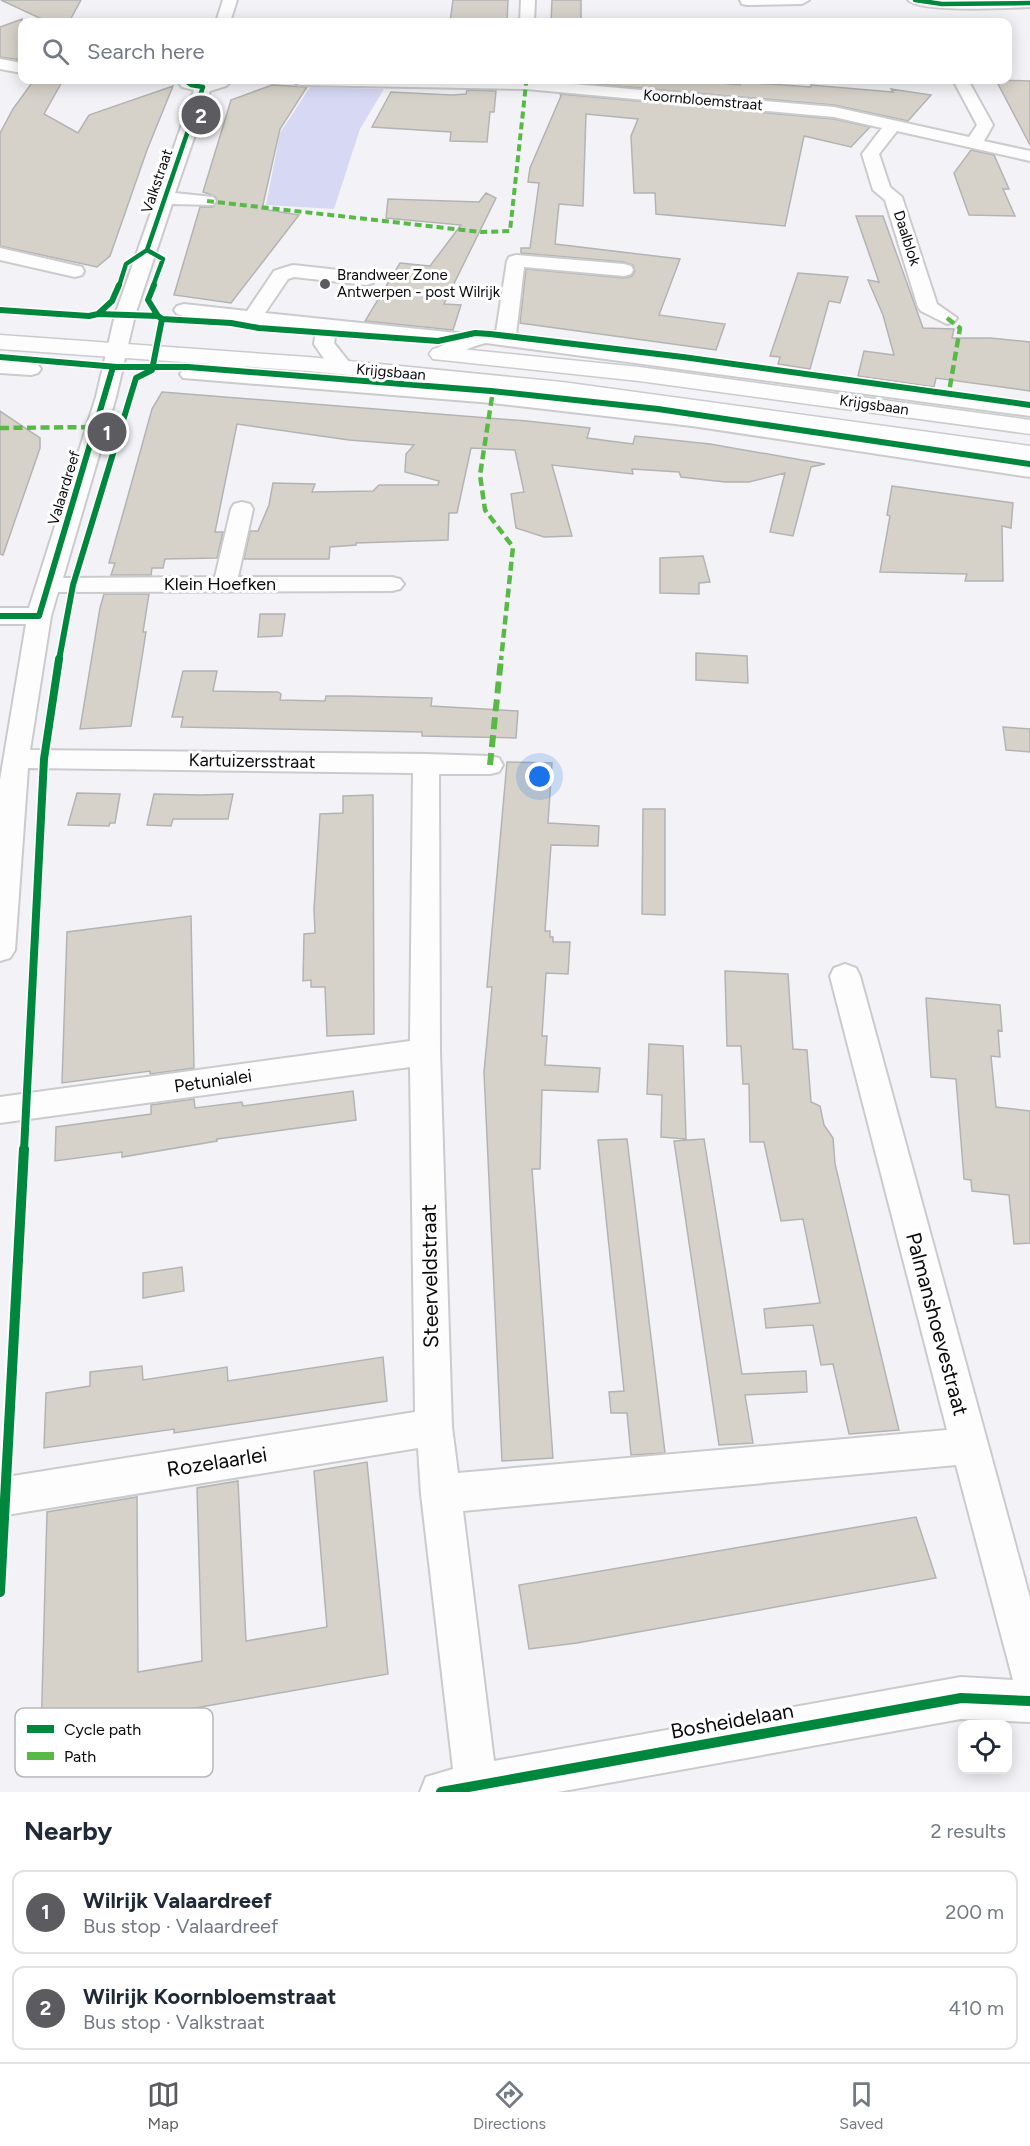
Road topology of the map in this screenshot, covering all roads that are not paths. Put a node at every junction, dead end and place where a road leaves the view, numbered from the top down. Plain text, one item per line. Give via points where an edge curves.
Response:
1 (230, 0) edge
2 (528, 0) edge
3 (746, 0) edge
4 (802, 0) edge
5 (1021, 2) edge
6 (925, 7) edge
7 (750, 17) dead end
8 (224, 18) edge
9 (527, 18) edge
10 (0, 64) edge
11 (18, 67) edge
12 (190, 84) edge
13 (217, 84) edge
14 (547, 84) edge
15 (963, 84) edge
16 (203, 87) junction
17 (893, 126) junction
18 (973, 144) junction
19 (1030, 156) edge
20 (165, 198) junction
21 (207, 201) dead end
22 (0, 254) edge
23 (624, 270) dead end
24 (75, 271) dead end
25 (366, 279) dead end
26 (184, 310) dead end
27 (252, 317) junction
28 (947, 318) dead end
29 (0, 320) edge
30 (325, 334) junction
31 (120, 339) junction
32 (467, 340) junction
33 (504, 340) junction
34 (0, 342) edge
35 (440, 354) junction
36 (213, 358) junction
37 (0, 367) edge
38 (343, 367) junction
39 (31, 369) dead end
40 (190, 374) dead end
41 (256, 379) junction
42 (1030, 410) edge
43 (1030, 427) edge
44 (1030, 453) edge
45 (1030, 470) edge
46 (242, 509) dead end
47 (225, 584) junction
48 (392, 584) dead end
49 (48, 585) junction
50 (0, 616) edge
51 (39, 616) junction
52 (15, 759) junction
53 (426, 763) junction
54 (490, 765) dead end
55 (0, 950) edge
56 (845, 976) dead end
57 (425, 1052) junction
58 (0, 1110) edge
59 (434, 1427) junction
60 (969, 1446) junction
61 (440, 1494) junction
62 (0, 1497) edge
63 (1030, 1672) edge
64 (1030, 1701) edge
65 (459, 1789) edge

1 - 8 street
2 - 9 street
3 - 4 street
3 - 7 street
5 - 6 street
10 - 11 street
12 - 16 street
13 - 16 street
14 - 17 street, Koornbloemstraat via 834,112
15 - 18 street via 985,125
16 - 20 street, Valkstraat
17 - 18 street, Koornbloemstraat
17 - 28 street, Daalblok via 870,154 882,190 893,197 928,307
18 - 19 street, Koornbloemstraat
20 - 21 street
20 - 31 street, Valkstraat
22 - 24 street
23 - 33 street via 516,261
25 - 27 street via 293,270 282,275
26 - 27 street
27 - 30 street
29 - 31 main road, Krijgsbaan
30 - 31 main road, Krijgsbaan
30 - 32 street
30 - 35 main road, Krijgsbaan
30 - 38 street
31 - 34 main road, Krijgsbaan
31 - 36 main road, Krijgsbaan
31 - 49 street, Valaardreef
32 - 33 street
32 - 35 street
33 - 42 street
35 - 43 main road, Krijgsbaan via 639,374
36 - 38 main road, Krijgsbaan
36 - 41 street
37 - 39 street
38 - 44 main road, Krijgsbaan via 657,400
40 - 41 street
41 - 45 street via 492,397 656,416
46 - 47 street
47 - 48 street, Klein Hoefken
47 - 49 street, Klein Hoefken
49 - 51 street, Valaardreef
50 - 51 street
51 - 52 street, Valaardreef
52 - 53 street, Kartuizersstraat
52 - 55 street, Valaardreef
53 - 54 street, Kartuizersstraat
53 - 57 street, Steerveldstraat
56 - 60 street, Palmanshoevestraat
57 - 58 street, Petunialei
57 - 59 street, Steerveldstraat
59 - 61 street, Steerveldstraat
59 - 62 street, Rozelaarlei
60 - 61 street
60 - 63 street, Palmanshoevestraat
61 - 65 street, Steerveldstraat
64 - 65 street, Bosheidelaan via 961,1698

